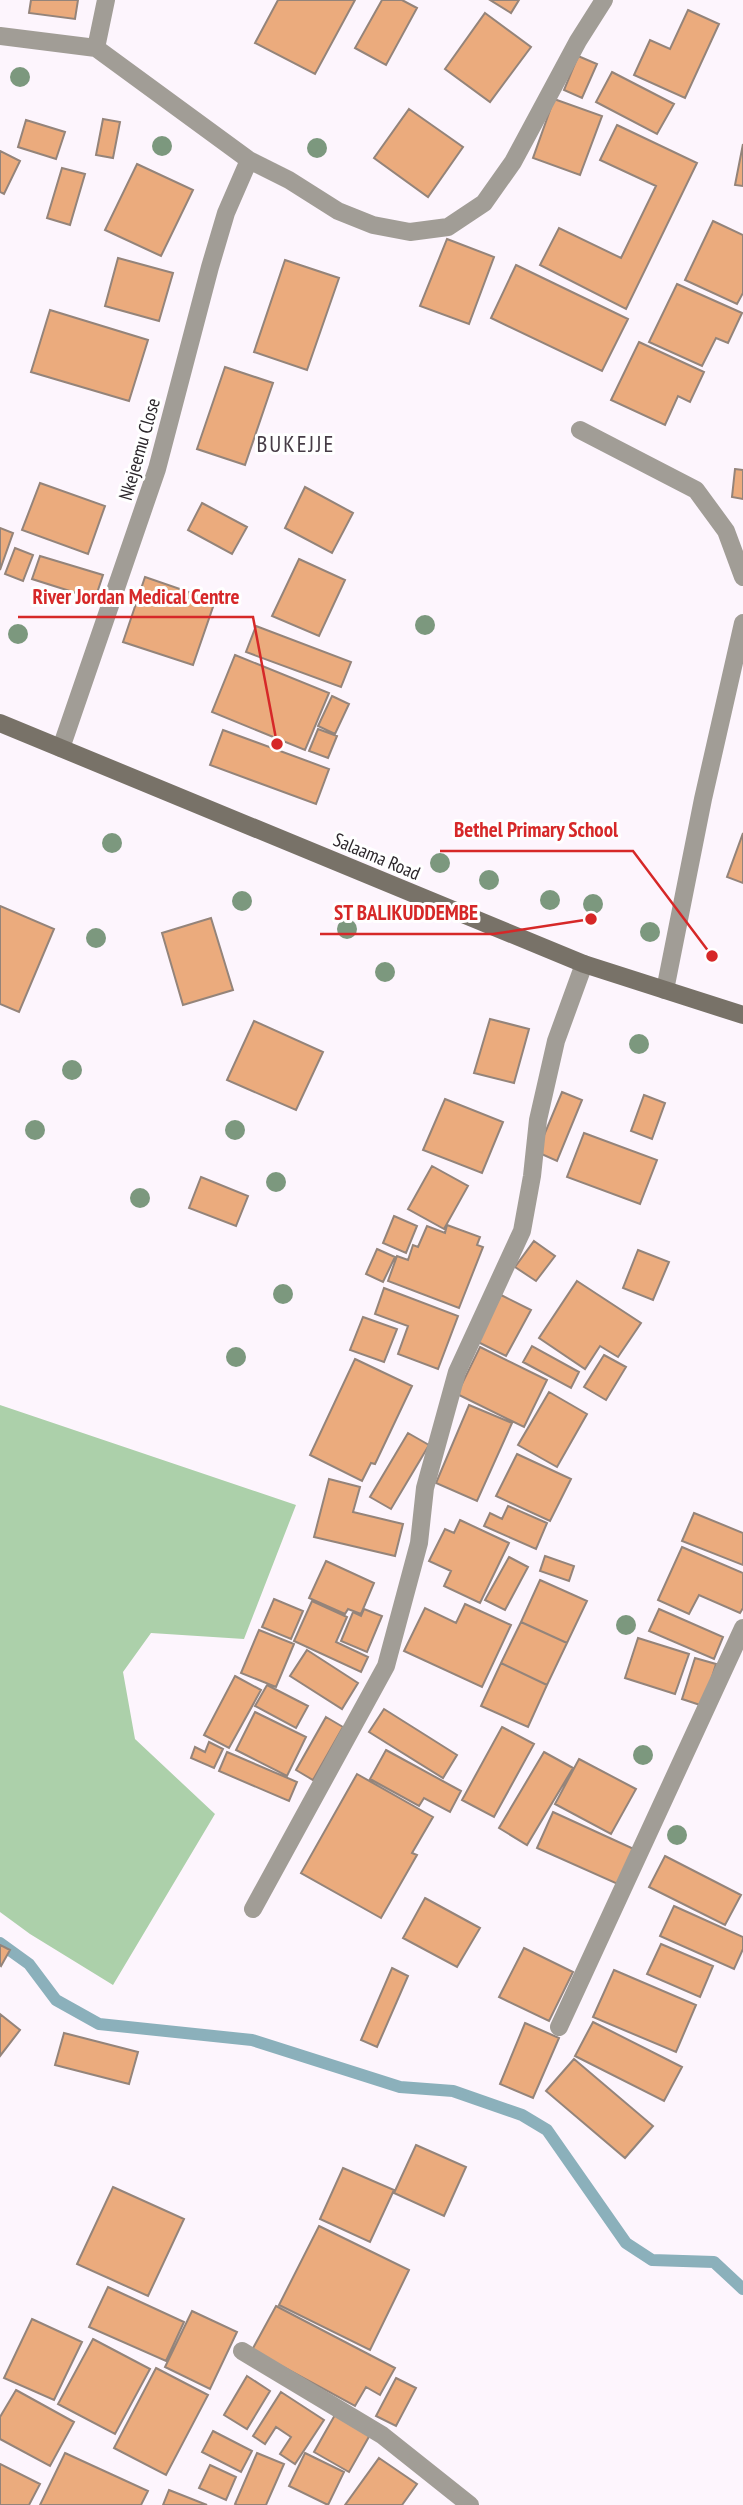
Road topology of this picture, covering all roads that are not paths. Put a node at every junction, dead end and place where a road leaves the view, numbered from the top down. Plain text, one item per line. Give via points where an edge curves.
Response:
1 (106, 0) edge
2 (604, 0) edge
3 (0, 36) edge
4 (96, 48) junction
5 (249, 160) junction
6 (580, 430) dead end
7 (743, 577) edge
8 (743, 623) edge
9 (0, 723) edge
10 (61, 748) junction
11 (584, 964) junction
12 (665, 990) junction
13 (743, 1015) edge
14 (743, 1628) edge
15 (253, 1909) dead end
16 (559, 2027) dead end
17 (242, 2351) dead end
18 (470, 2505) edge

1 - 4 street
2 - 5 street via 513,162 484,203 448,227 410,232 373,225 338,211
3 - 4 street
4 - 5 street
5 - 10 street, Nkejeemu Close via 213,256 157,469
6 - 7 street via 696,490 726,531
8 - 12 street
9 - 10 main road, Salaama Road
10 - 11 main road, Salaama Road
11 - 12 main road, Salaama Road
11 - 15 street via 556,1041 538,1120 522,1231 457,1372 425,1488 419,1543 386,1666
12 - 13 main road, Salaama Road
14 - 16 street
17 - 18 street via 382,2435

